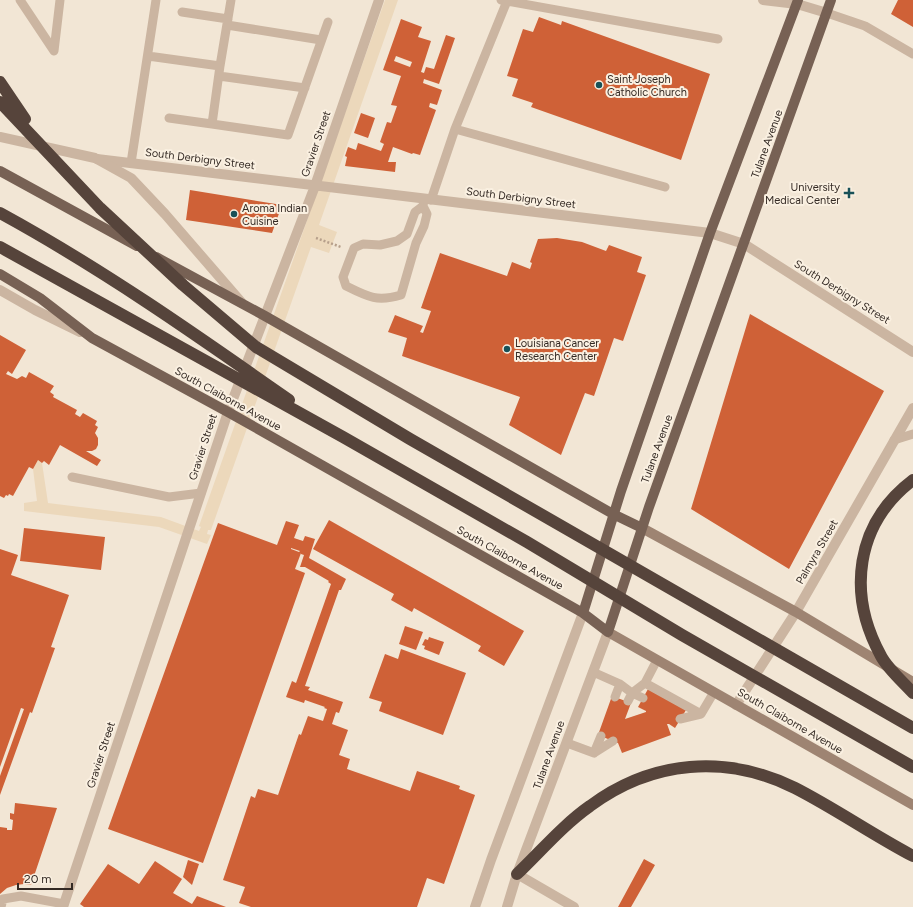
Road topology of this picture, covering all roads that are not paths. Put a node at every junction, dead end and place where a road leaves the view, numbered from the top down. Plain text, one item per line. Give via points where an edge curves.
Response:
1 (20, 0) edge
2 (60, 0) edge
3 (156, 0) edge
4 (231, 0) edge
5 (379, 0) edge
6 (504, 0) edge
7 (764, 0) edge
8 (831, 0) edge
9 (797, 2) edge
10 (182, 12) dead end
11 (827, 13) junction
12 (227, 22) junction
13 (328, 22) dead end
14 (718, 39) dead end
15 (321, 40) junction
16 (913, 54) edge
17 (148, 56) junction
18 (220, 66) junction
19 (219, 76) junction
20 (0, 82) edge
21 (305, 88) junction
22 (0, 102) edge
23 (169, 118) dead end
24 (212, 124) junction
25 (455, 129) junction
26 (0, 137) edge
27 (44, 148) junction
28 (95, 158) junction
29 (131, 163) junction
30 (0, 171) edge
31 (315, 186) junction
32 (665, 187) dead end
33 (426, 201) junction
34 (0, 213) edge
35 (710, 233) junction
36 (744, 244) junction
37 (0, 247) edge
38 (0, 274) edge
39 (0, 290) edge
40 (242, 303) junction
41 (265, 316) junction
42 (92, 338) junction
43 (913, 352) edge
44 (913, 408) edge
45 (228, 412) junction
46 (913, 434) edge
47 (343, 437) junction
48 (894, 440) junction
49 (72, 477) dead end
50 (913, 480) edge
51 (201, 493) junction
52 (613, 514) junction
53 (642, 528) junction
54 (796, 612) junction
55 (583, 613) junction
56 (608, 632) junction
57 (657, 660) junction
58 (593, 672) junction
59 (913, 682) edge
60 (645, 683) junction
61 (620, 684) junction
62 (714, 692) junction
63 (913, 693) edge
64 (615, 697) dead end
65 (630, 697) junction
66 (643, 698) dead end
67 (736, 705) junction
68 (701, 714) junction
69 (680, 719) dead end
70 (913, 728) edge
71 (601, 736) dead end
72 (613, 741) dead end
73 (567, 743) junction
74 (594, 753) junction
75 (913, 767) edge
76 (913, 805) edge
77 (913, 856) edge
78 (518, 874) junction
79 (63, 906) edge
80 (1, 907) edge
81 (475, 907) edge
82 (507, 907) edge
83 (574, 907) edge

1 - 2 lane via 54,51
3 - 17 lane
4 - 12 lane
5 - 31 street, Gravier Street
6 - 14 lane
6 - 25 lane
7 - 9 street
8 - 11 main road, Tulane Avenue
9 - 11 street
9 - 35 main road, Tulane Avenue
10 - 12 lane
11 - 16 lane via 864,26
11 - 36 main road, Tulane Avenue
12 - 15 lane
12 - 18 lane
13 - 15 lane
15 - 21 lane
17 - 18 lane
17 - 29 lane
18 - 19 lane
19 - 21 lane
19 - 24 lane
20 - 27 highway, bridge
21 - 24 lane via 288,134
22 - 27 highway, bridge
23 - 24 lane
25 - 32 lane
25 - 33 lane
26 - 28 street
27 - 70 highway, bridge via 100,208 183,285 256,347 410,439
28 - 29 street, South Derbigny Street
28 - 40 street via 131,178
29 - 31 street, South Derbigny Street
30 - 40 main road
31 - 33 street, South Derbigny Street
31 - 41 street, Gravier Street
33 - 33 lane via 415,212 406,234 397,241 380,245 363,244 354,248 343,277 346,286 369,297 388,299 401,295 416,243 424,226 427,214
33 - 35 street, South Derbigny Street
34 - 47 highway, bridge via 47,239 196,334
35 - 36 street, South Derbigny Street
35 - 52 main road, Tulane Avenue
36 - 43 street, South Derbigny Street
36 - 53 main road, Tulane Avenue
37 - 47 highway, bridge
38 - 42 main road, South Claiborne Avenue via 40,298
39 - 42 street, South Claiborne Avenue
40 - 41 main road
41 - 45 street, Gravier Street
41 - 52 main road
42 - 45 main road, South Claiborne Avenue
44 - 48 street, Palmyra Street
45 - 51 street, Gravier Street
45 - 55 main road, South Claiborne Avenue
46 - 48 lane
47 - 75 highway, bridge
48 - 54 street, Palmyra Street
49 - 51 lane via 169,497
50 - 63 highway, bridge via 900,489 876,520 865,548 861,571 863,608 876,646 882,658
51 - 79 street, Gravier Street
52 - 53 main road
52 - 55 main road, Tulane Avenue
53 - 54 main road
53 - 56 main road, Tulane Avenue
54 - 59 main road
54 - 67 street, Palmyra Street
55 - 56 main road, South Claiborne Avenue
55 - 81 street, Tulane Avenue
56 - 57 main road, South Claiborne Avenue
56 - 58 street, Tulane Avenue
57 - 60 lane
57 - 62 main road, South Claiborne Avenue
58 - 61 lane
58 - 73 street, Tulane Avenue
60 - 65 lane
60 - 68 lane
61 - 64 lane
61 - 65 lane
62 - 67 main road, South Claiborne Avenue
62 - 68 lane
65 - 66 lane
67 - 76 main road, South Claiborne Avenue
68 - 69 lane
71 - 74 lane
72 - 74 lane
73 - 74 lane
73 - 78 street, Tulane Avenue
77 - 78 highway via 795,788 752,772 709,767 656,772 621,786 573,819
78 - 82 street, Tulane Avenue
78 - 83 street
79 - 80 lane via 21,896 3,900

